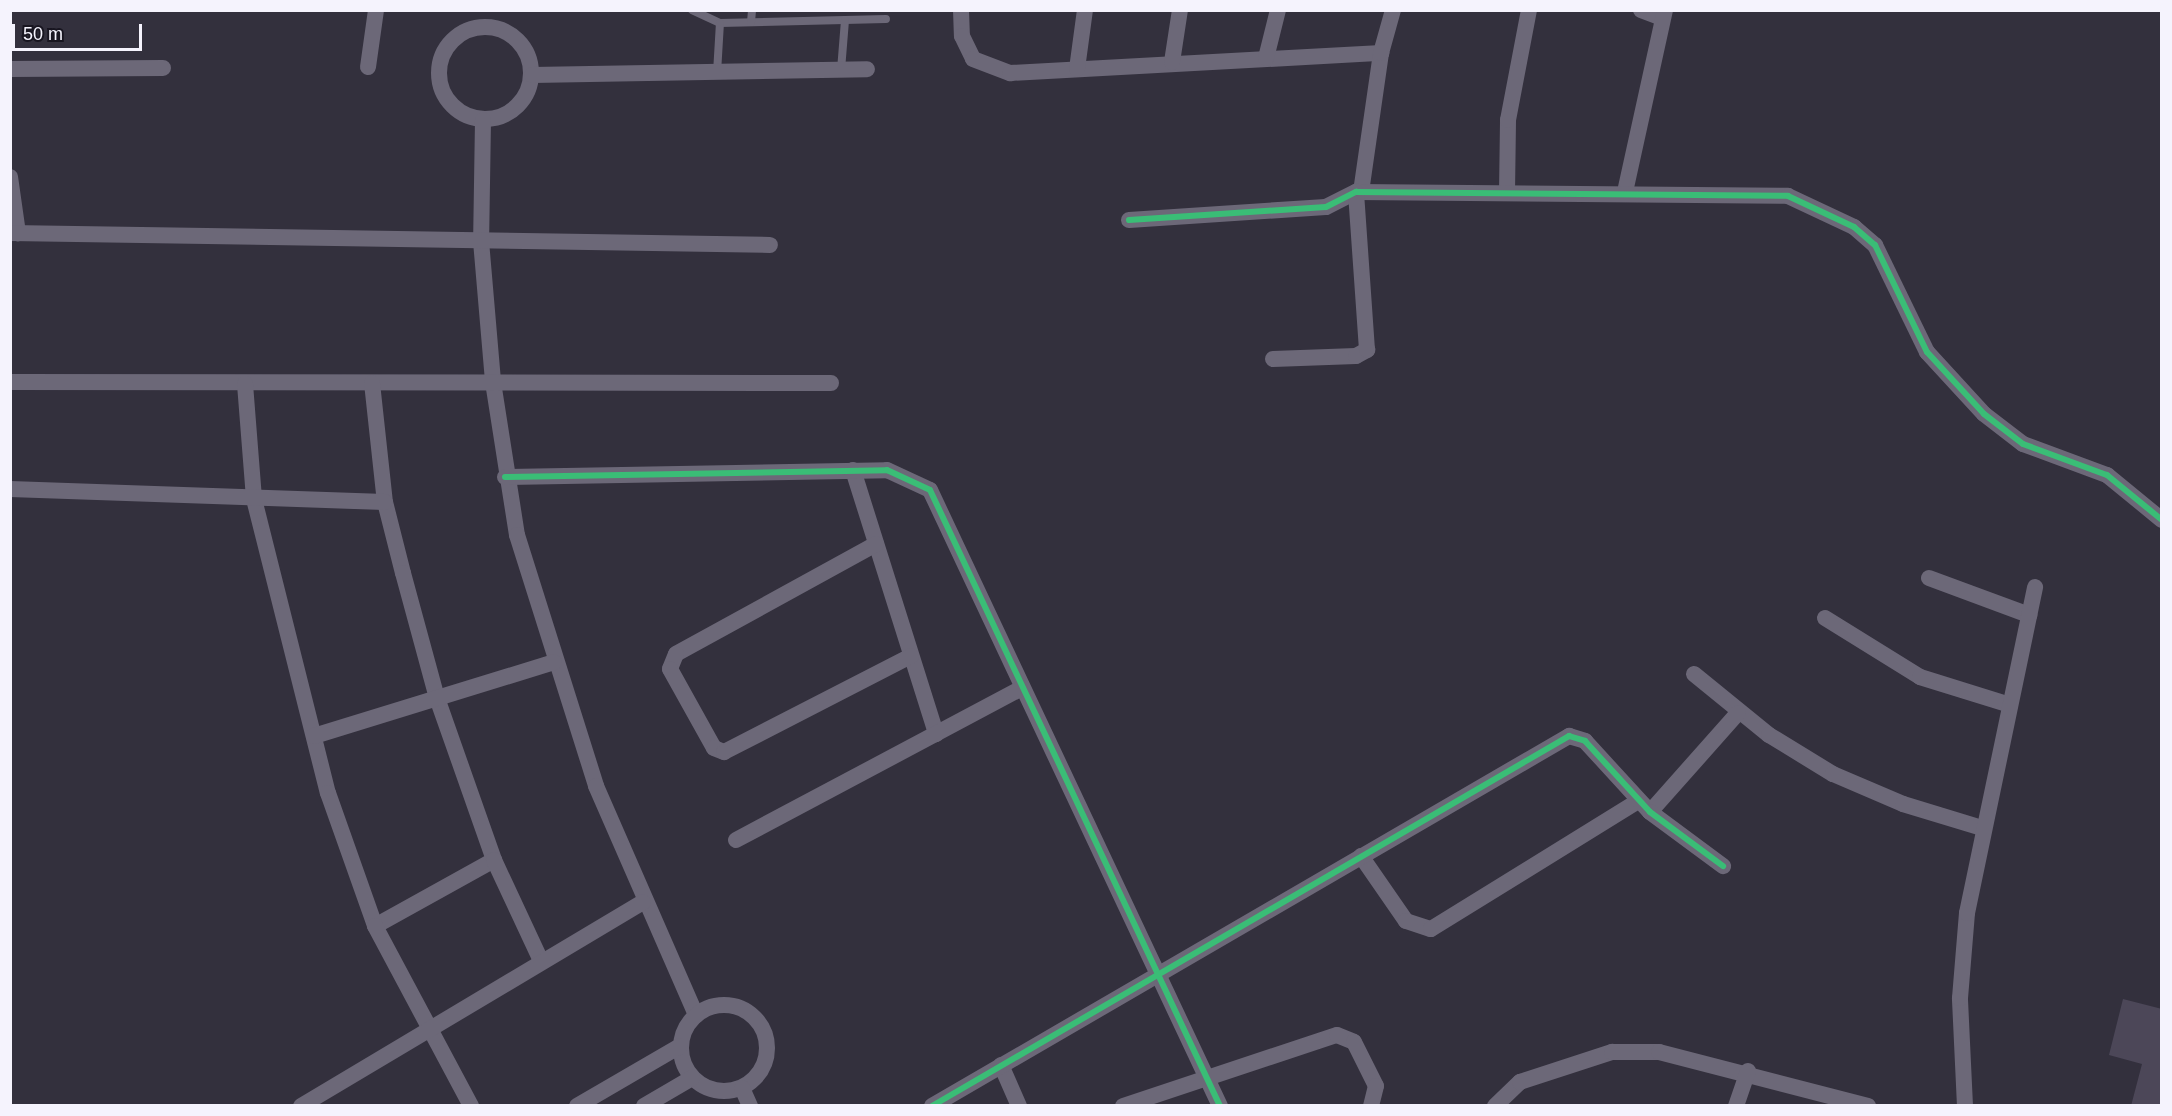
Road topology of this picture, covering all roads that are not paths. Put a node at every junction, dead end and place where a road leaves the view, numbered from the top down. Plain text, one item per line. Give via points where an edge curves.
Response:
1 (376, 10) edge
2 (692, 10) edge
3 (752, 10) edge
4 (961, 10) edge
5 (1085, 10) edge
6 (1180, 10) edge
7 (1278, 10) edge
8 (1393, 10) edge
9 (1529, 10) edge
10 (1641, 10) edge
11 (1663, 14) edge
12 (484, 18) edge
13 (886, 19) dead end
14 (845, 20) junction
15 (720, 22) junction
16 (751, 22) junction
17 (1381, 53) junction
18 (1266, 58) junction
19 (1172, 62) junction
20 (368, 67) dead end
21 (163, 68) dead end
22 (10, 69) edge
23 (867, 69) dead end
24 (1077, 69) junction
25 (842, 70) junction
26 (717, 73) junction
27 (532, 75) junction
28 (483, 120) junction
29 (10, 177) edge
30 (1359, 192) junction
31 (1625, 192) junction
32 (1507, 194) junction
33 (1129, 220) dead end
34 (14, 233) edge
35 (481, 241) junction
36 (770, 245) dead end
37 (1273, 359) dead end
38 (10, 382) edge
39 (493, 382) junction
40 (372, 383) junction
41 (831, 383) dead end
42 (245, 384) junction
43 (853, 470) junction
44 (505, 477) junction
45 (10, 489) edge
46 (254, 500) junction
47 (385, 502) junction
48 (2162, 520) edge
49 (876, 544) junction
50 (1929, 578) dead end
51 (2035, 587) dead end
52 (2029, 615) junction
53 (1825, 618) dead end
54 (911, 656) junction
55 (554, 662) junction
56 (1694, 674) dead end
57 (1022, 688) junction
58 (437, 698) junction
59 (2010, 705) junction
60 (1738, 713) junction
61 (936, 734) junction
62 (314, 736) junction
63 (1644, 806) junction
64 (1982, 828) junction
65 (736, 840) dead end
66 (1361, 856) junction
67 (494, 860) junction
68 (1723, 866) dead end
69 (643, 902) junction
70 (375, 926) junction
71 (541, 961) junction
72 (1155, 972) junction
73 (696, 1015) junction
74 (429, 1028) junction
75 (680, 1046) junction
76 (1001, 1065) junction
77 (1748, 1071) junction
78 (692, 1077) junction
79 (1210, 1079) junction
80 (742, 1088) junction
81 (301, 1106) edge
82 (471, 1106) edge
83 (577, 1106) edge
84 (644, 1106) edge
85 (750, 1106) edge
86 (932, 1106) edge
87 (1019, 1106) edge
88 (1123, 1106) edge
89 (1220, 1106) edge
90 (1371, 1106) edge
91 (1495, 1106) edge
92 (1736, 1106) edge
93 (1868, 1106) edge
94 (1965, 1106) edge

1 - 20 street
2 - 15 lane
3 - 16 lane
4 - 24 street via 965,47 984,67 1010,73
5 - 24 street
6 - 19 street
7 - 18 street
8 - 17 street
9 - 32 street via 1508,120
10 - 11 street
11 - 31 street
12 - 27 street via 518,40
12 - 28 street via 454,38 439,66 445,97 456,109
13 - 14 lane
14 - 16 lane
14 - 25 lane
15 - 16 lane
15 - 26 lane
17 - 18 street
17 - 30 street
18 - 19 street
19 - 24 street
21 - 22 street
23 - 25 street
25 - 26 street
26 - 27 street
27 - 28 street via 526,95 513,111
28 - 35 street
29 - 34 street
30 - 32 street
30 - 33 street via 1326,207
30 - 37 street via 1367,350 1356,356
31 - 32 street
31 - 48 street via 1788,196 1854,227 1888,263 1927,352 1971,403 2023,444 2107,475
34 - 35 street
35 - 36 street
35 - 39 street
38 - 42 street
39 - 40 street
39 - 41 street
39 - 44 street
40 - 42 street
40 - 47 street
42 - 46 street
43 - 44 street
43 - 49 street
43 - 57 street via 899,472 937,498
44 - 55 street
45 - 46 street
46 - 47 street
46 - 62 street
47 - 58 street
49 - 54 street
49 - 54 street via 675,654 670,669 714,748 724,752
50 - 52 street
51 - 52 street
52 - 59 street
53 - 59 street via 1920,677
54 - 61 street
55 - 58 street
55 - 69 street
56 - 60 street
57 - 61 street
57 - 72 street via 1080,799
58 - 62 street
58 - 67 street
59 - 64 street
60 - 63 street
60 - 64 street via 1851,783
61 - 65 street
62 - 70 street via 328,793
63 - 66 street via 1585,741 1569,736
63 - 66 street via 1431,929 1406,921
63 - 68 street
64 - 94 street via 1963,955
66 - 72 street
67 - 70 street
67 - 71 street
69 - 71 street
69 - 73 street
70 - 74 street
71 - 74 street
72 - 76 street
72 - 79 street
73 - 75 street
73 - 80 street via 730,1006 761,1025 767,1046 764,1068
74 - 81 street
74 - 82 street
75 - 78 street
75 - 83 street
76 - 86 street
76 - 87 street
77 - 91 street via 1659,1052 1612,1052 1520,1082
77 - 92 street
77 - 93 street
78 - 80 street via 715,1091
78 - 84 street
79 - 88 street
79 - 89 street
79 - 90 street via 1304,1043 1346,1036 1376,1086
80 - 85 street

